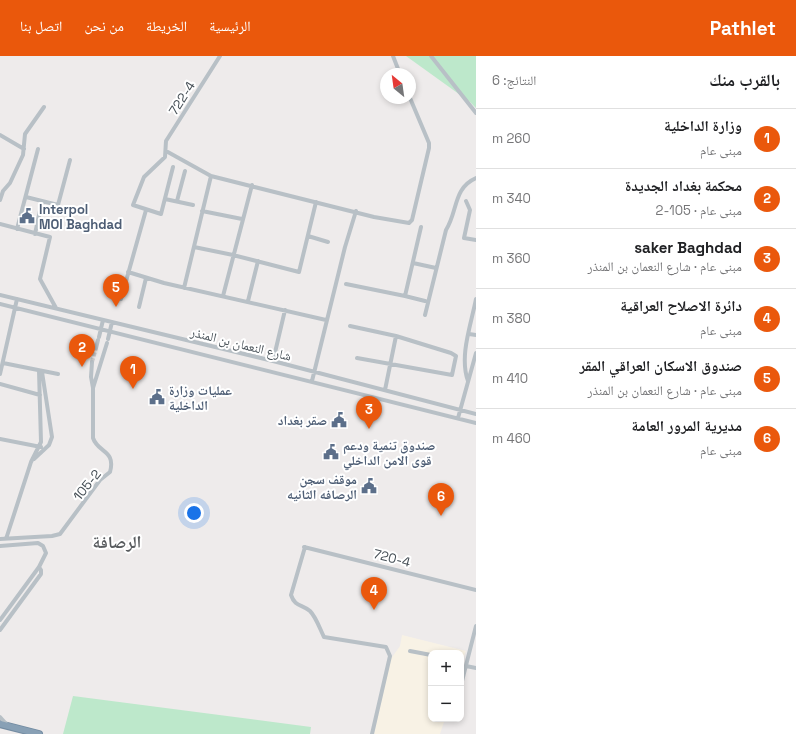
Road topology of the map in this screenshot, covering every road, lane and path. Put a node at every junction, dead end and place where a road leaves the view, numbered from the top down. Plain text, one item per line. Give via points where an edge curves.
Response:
1 (220, 56) edge
2 (393, 56) edge
3 (431, 56) edge
4 (398, 68) edge
5 (413, 104) edge
6 (44, 108) dead end
7 (476, 113) edge
8 (0, 135) edge
9 (24, 149) junction
10 (38, 149) dead end
11 (166, 151) junction
12 (70, 160) dead end
13 (173, 166) dead end
14 (185, 171) dead end
15 (211, 176) junction
16 (476, 178) edge
17 (252, 185) junction
18 (26, 197) junction
19 (165, 199) junction
20 (0, 200) edge
21 (42, 201) junction
22 (466, 201) dead end
23 (177, 202) junction
24 (316, 202) junction
25 (193, 205) dead end
26 (146, 210) junction
27 (202, 211) junction
28 (356, 211) junction
29 (242, 219) junction
30 (0, 224) edge
31 (421, 227) dead end
32 (18, 229) junction
33 (35, 234) junction
34 (308, 236) junction
35 (476, 240) edge
36 (328, 242) dead end
37 (194, 247) junction
38 (233, 255) junction
39 (258, 261) junction
40 (413, 263) junction
41 (436, 268) junction
42 (128, 272) junction
43 (146, 278) junction
44 (346, 284) dead end
45 (184, 288) junction
46 (0, 295) edge
47 (223, 296) junction
48 (405, 296) junction
49 (17, 299) junction
50 (121, 299) dead end
51 (476, 299) edge
52 (248, 301) junction
53 (425, 301) dead end
54 (0, 304) edge
55 (139, 307) dead end
56 (16, 308) junction
57 (56, 308) junction
58 (285, 310) junction
59 (425, 315) dead end
60 (103, 320) junction
61 (326, 320) junction
62 (112, 322) junction
63 (350, 326) dead end
64 (101, 330) junction
65 (109, 332) junction
66 (469, 334) junction
67 (476, 335) edge
68 (396, 336) junction
69 (183, 340) junction
70 (96, 348) tunnel mouth
71 (180, 348) junction
72 (476, 353) edge
73 (356, 358) dead end
74 (273, 361) junction
75 (92, 362) tunnel mouth
76 (3, 363) junction
77 (390, 365) junction
78 (41, 371) junction
79 (314, 372) junction
80 (90, 373) junction
81 (0, 374) edge
82 (58, 374) dead end
83 (98, 374) junction
84 (312, 381) junction
85 (468, 381) junction
86 (0, 384) edge
87 (93, 388) junction
88 (384, 390) junction
89 (40, 395) junction
90 (408, 396) junction
91 (406, 405) junction
92 (460, 410) junction
93 (476, 414) edge
94 (458, 418) junction
95 (476, 423) edge
96 (0, 439) edge
97 (39, 446) junction
98 (46, 448) junction
99 (30, 466) junction
100 (0, 539) edge
101 (6, 539) junction
102 (0, 546) edge
103 (39, 567) junction
104 (476, 590) edge
105 (0, 620) edge
106 (476, 626) edge
107 (1, 627) edge
108 (410, 651) dead end
109 (428, 654) edge
110 (466, 664) junction
111 (476, 668) edge
112 (464, 672) edge
113 (0, 717) edge
114 (0, 724) edge
115 (8, 726) junction
116 (39, 734) edge
117 (372, 734) edge

1 - 11 street, 722-4 via 166,142
2 - 4 street
3 - 7 street
5 - 28 street via 429,143 412,220 409,223
6 - 9 street via 25,134
8 - 9 street
9 - 20 street via 18,168
10 - 18 street
11 - 15 street
11 - 26 street, 722-4 via 165,157 144,177 133,205
12 - 21 street via 58,206
13 - 19 street
14 - 23 street
15 - 17 street
15 - 27 street
16 - 41 street via 459,192
17 - 24 street
17 - 29 street
18 - 21 street
18 - 32 street
19 - 23 street
19 - 26 street via 160,214
21 - 33 street
22 - 35 street via 470,210 464,238
23 - 25 street
24 - 28 street
24 - 34 street
26 - 42 street
27 - 29 street
27 - 37 street
28 - 61 street
29 - 38 street
30 - 32 street
31 - 40 street
32 - 33 street
33 - 57 street via 50,237 40,279
34 - 36 street
34 - 39 street via 299,272
37 - 38 street
37 - 45 street
38 - 39 street
38 - 47 street
39 - 52 street
40 - 41 street
40 - 48 street
41 - 59 street
42 - 43 street
42 - 50 street
43 - 45 street
43 - 55 street
44 - 48 street
45 - 47 street
46 - 49 street, شارع النعمان بن المنذر
47 - 52 street
48 - 53 street
49 - 56 street
49 - 57 street, شارع النعمان بن المنذر
51 - 66 street
52 - 58 street
54 - 56 street, شارع النعمان بن المنذر
56 - 64 street, شارع النعمان بن المنذر
56 - 76 street
57 - 60 street, شارع النعمان بن المنذر
58 - 61 street
58 - 74 street
60 - 62 street, شارع النعمان بن المنذر
60 - 64 street
61 - 79 street
62 - 65 street, 105-2
62 - 69 street, شارع النعمان بن المنذر
63 - 68 street
64 - 65 street, شارع النعمان بن المنذر
64 - 70 street
65 - 71 street, شارع النعمان بن المنذر
65 - 83 street, 105-2
66 - 67 street
66 - 85 street via 464,371
68 - 77 street
68 - 77 street via 456,356 452,375
69 - 71 street via 185,345
69 - 74 street, شارع النعمان بن المنذر
71 - 84 street, شارع النعمان بن المنذر
72 - 85 street
73 - 77 street
74 - 79 street, شارع النعمان بن المنذر
75 - 80 street, 105-2
76 - 78 street
76 - 81 street
77 - 88 street
78 - 82 street
78 - 89 street
78 - 98 street via 52,436
79 - 84 street
79 - 88 street, شارع النعمان بن المنذر
80 - 83 street
80 - 87 street, 105-2
83 - 87 street, 105-2
84 - 91 street, شارع النعمان بن المنذر
85 - 92 street
86 - 89 street
87 - 101 street, 105-2 via 94,440 109,455 112,461 110,472 100,480 60,534
88 - 90 street, شارع النعمان بن المنذر
89 - 97 street via 42,436
90 - 91 street
90 - 92 street, شارع النعمان بن المنذر
91 - 94 street, شارع النعمان بن المنذر
92 - 93 street, شارع النعمان بن المنذر
92 - 94 street
94 - 95 street, شارع النعمان بن المنذر
96 - 97 street
97 - 98 street
97 - 99 street
98 - 99 street
99 - 101 street
100 - 101 street, 105-2
102 - 103 street via 40,543 45,547 46,553
103 - 105 street
103 - 107 street via 41,574
104 - 117 street, 720-4 via 304,547 291,595 293,601 313,614 324,637 386,647 389,651
106 - 110 street
108 - 109 street
110 - 111 street
110 - 112 street
113 - 115 street
114 - 115 highway
115 - 116 highway

